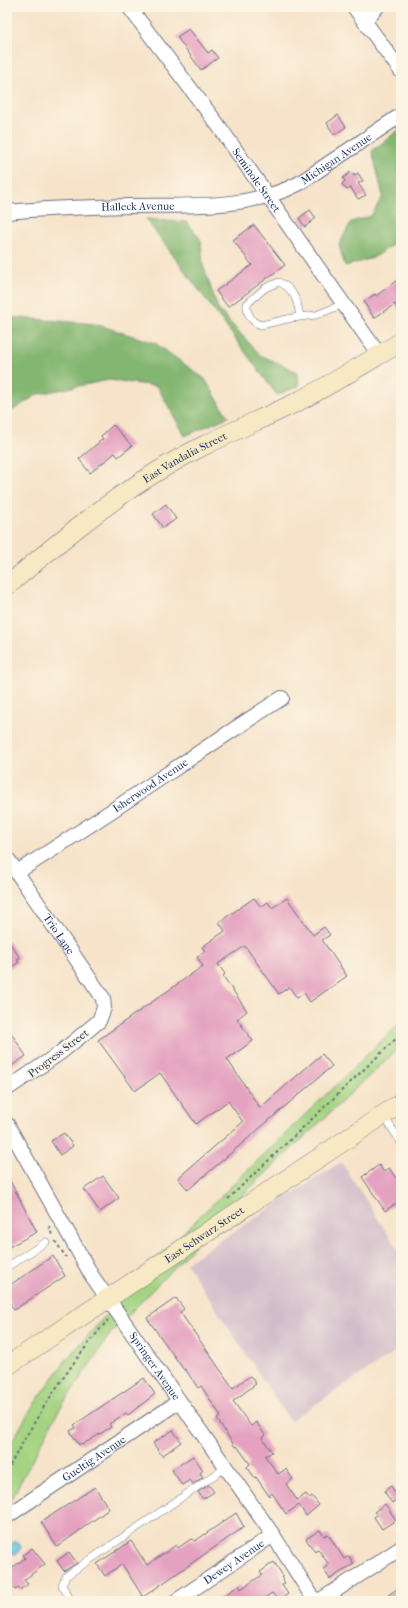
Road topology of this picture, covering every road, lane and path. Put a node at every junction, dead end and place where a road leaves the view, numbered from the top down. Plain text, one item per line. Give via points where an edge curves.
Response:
1 (128, 7) edge
2 (354, 7) edge
3 (377, 7) edge
4 (364, 20) junction
5 (401, 71) edge
6 (401, 115) edge
7 (268, 196) junction
8 (7, 212) edge
9 (344, 304) junction
10 (300, 317) junction
11 (394, 350) edge
12 (7, 586) edge
13 (282, 698) dead end
14 (7, 858) edge
15 (17, 872) junction
16 (103, 1012) joint
17 (401, 1034) edge
18 (7, 1089) edge
19 (401, 1103) edge
20 (383, 1115) junction
21 (7, 1124) edge
22 (401, 1142) edge
23 (226, 1202) dead end
24 (46, 1242) dead end
25 (7, 1267) edge
26 (108, 1299) junction
27 (107, 1321) dead end
28 (7, 1366) edge
29 (178, 1402) junction
30 (225, 1468) junction
31 (7, 1471) edge
32 (9, 1515) dead end
33 (273, 1536) junction
34 (401, 1548) edge
35 (71, 1601) edge
36 (176, 1601) edge
37 (315, 1601) edge
38 (319, 1601) edge

1 - 7 street, Seminole Street via 218,125
2 - 4 street
3 - 4 street
4 - 5 street
6 - 7 street, Michigan Avenue via 298,184
7 - 8 street, Halleck Avenue via 206,205
7 - 9 street, Seminole Street
9 - 10 lane via 316,315
9 - 11 street, Seminole Street
10 - 10 lane via 261,326 256,324 246,309 247,304 265,288 279,282 295,297
11 - 12 street, East Vandalia Street via 331,384 225,434 158,471 116,498 67,535
13 - 15 street, Isherwood Avenue
14 - 15 street, Trio Lane
15 - 16 street, Trio Lane via 103,998
16 - 18 street, Progress Street via 99,1021 60,1053
17 - 23 path
19 - 20 street, East Schwarz Street
20 - 22 lane
20 - 26 street, East Schwarz Street
21 - 26 street, Springer Avenue via 92,1276
24 - 25 lane
26 - 28 street, East Schwarz Street
26 - 29 street, Springer Avenue
27 - 31 path via 60,1382 32,1425
29 - 30 street, Springer Avenue
29 - 32 street, Gueltig Avenue
30 - 33 street, Springer Avenue
30 - 35 lane via 66,1576 62,1585
33 - 36 street, Dewey Avenue
33 - 37 street, Springer Avenue
34 - 38 street

